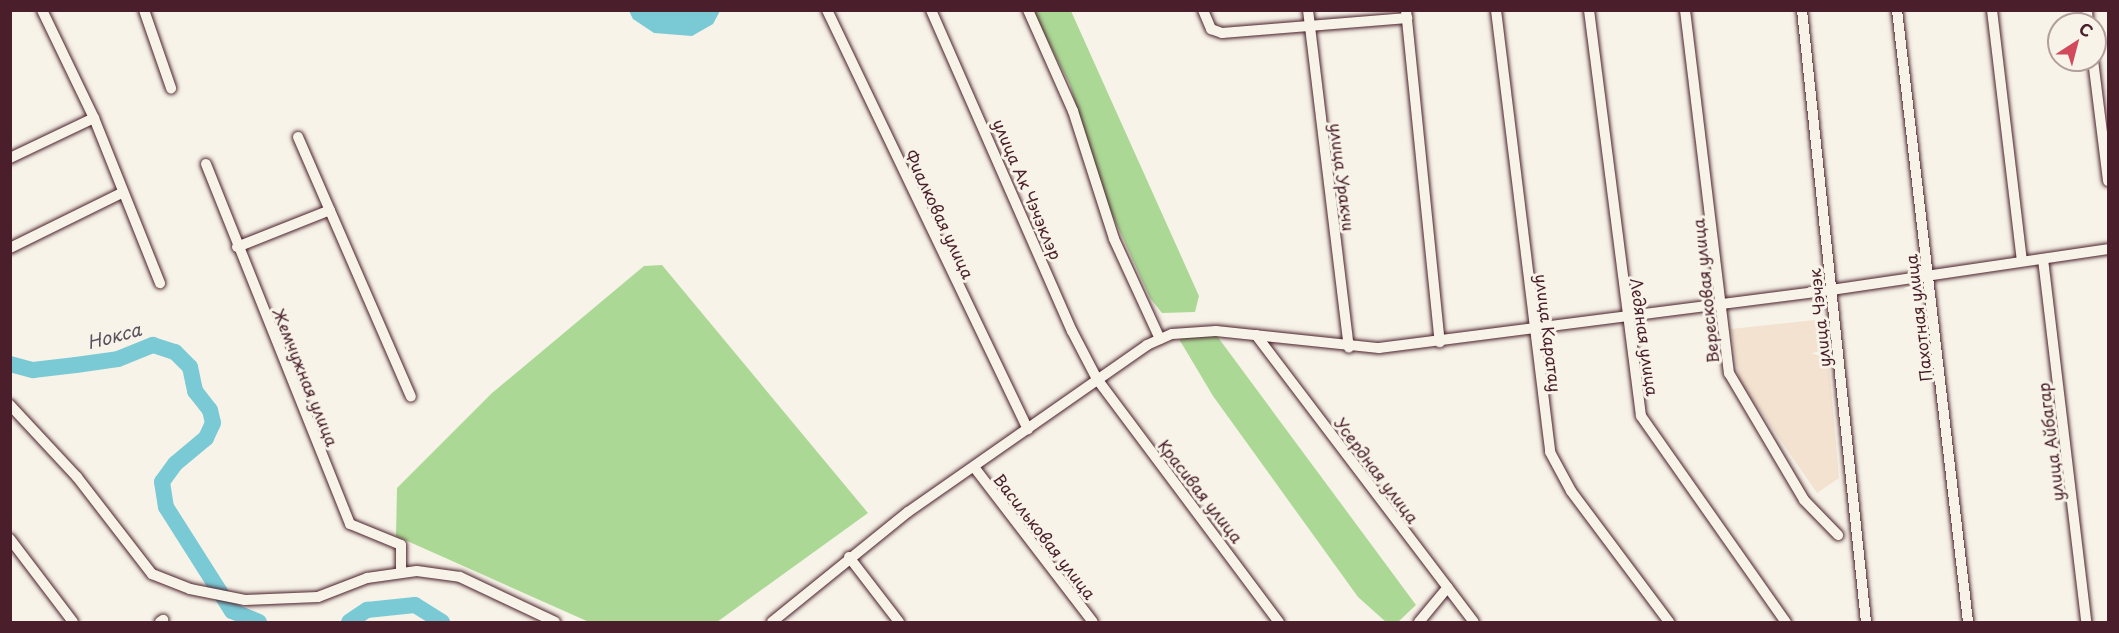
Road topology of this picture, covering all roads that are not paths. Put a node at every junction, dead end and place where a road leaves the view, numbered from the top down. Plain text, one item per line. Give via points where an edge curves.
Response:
1 (42, 10) edge
2 (144, 10) edge
3 (827, 10) edge
4 (931, 10) edge
5 (1028, 10) edge
6 (1203, 10) edge
7 (1308, 10) edge
8 (1496, 10) edge
9 (1589, 10) edge
10 (1685, 10) edge
11 (1802, 10) edge
12 (1897, 10) edge
13 (1992, 10) edge
14 (1407, 14) edge
15 (1310, 27) junction
16 (2095, 72) edge
17 (171, 88) dead end
18 (94, 118) junction
19 (298, 137) dead end
20 (10, 158) edge
21 (206, 164) dead end
22 (2109, 181) edge
23 (122, 193) junction
24 (330, 210) junction
25 (237, 247) junction
26 (10, 248) edge
27 (2109, 249) edge
28 (2043, 259) junction
29 (2022, 260) junction
30 (1928, 275) junction
31 (160, 282) dead end
32 (1832, 290) junction
33 (1723, 303) junction
34 (1626, 315) junction
35 (1532, 329) junction
36 (1256, 335) junction
37 (1160, 339) junction
38 (1440, 342) junction
39 (1349, 348) junction
40 (1097, 379) junction
41 (411, 398) dead end
42 (10, 405) edge
43 (1028, 429) junction
44 (974, 466) junction
45 (1838, 534) dead end
46 (10, 539) edge
47 (849, 556) junction
48 (401, 571) junction
49 (1448, 587) junction
50 (73, 622) edge
51 (555, 622) edge
52 (772, 622) edge
53 (899, 622) edge
54 (1093, 622) edge
55 (1280, 622) edge
56 (1419, 622) edge
57 (1474, 622) edge
58 (1669, 622) edge
59 (1786, 622) edge
60 (1866, 622) edge
61 (1968, 622) edge
62 (2086, 622) edge

1 - 18 street
2 - 17 street
3 - 43 street, Фиалковая улица
4 - 40 street, улица Ак Чэчэклэр via 1072,331
5 - 37 street via 1073,111 1114,239
6 - 15 street via 1211,29 1222,33
7 - 15 street, улица Уракчи
8 - 35 street, улица Каратау
9 - 34 street, Ледяная улица
10 - 33 street, Вересковая улица
11 - 32 street, улица Чэчэк
12 - 30 street, Пахотная улица
13 - 29 street
14 - 15 street
14 - 38 street
15 - 39 street, улица Уракчи
16 - 22 street
18 - 20 street
18 - 23 street
19 - 24 street
21 - 25 street, Жемчужная улица
23 - 26 street
23 - 31 street
24 - 25 street
24 - 41 street
25 - 48 street, Жемчужная улица via 350,525 401,545
27 - 28 street
28 - 29 street
28 - 62 street, улица Айбагар
29 - 30 street
30 - 32 street
30 - 61 street, Пахотная улица
32 - 33 street
32 - 60 street, улица Чэчэк
33 - 34 street
33 - 45 street, Вересковая улица via 1729,374 1804,500
34 - 35 street
34 - 59 street, Ледяная улица via 1641,416
35 - 38 street
35 - 58 street, улица Каратау via 1550,452 1570,491
36 - 37 street via 1200,332
36 - 39 street
36 - 49 street, Усердная улица
37 - 40 street
38 - 39 street
40 - 43 street
40 - 55 street, Красивая улица
42 - 48 street via 77,477 153,574 190,589 245,600 318,597 367,578
43 - 44 street
44 - 47 street
44 - 54 street, Васильковая улица
46 - 50 street
47 - 52 street
47 - 53 street
48 - 51 street via 460,577
49 - 56 street
49 - 57 street, Усердная улица

